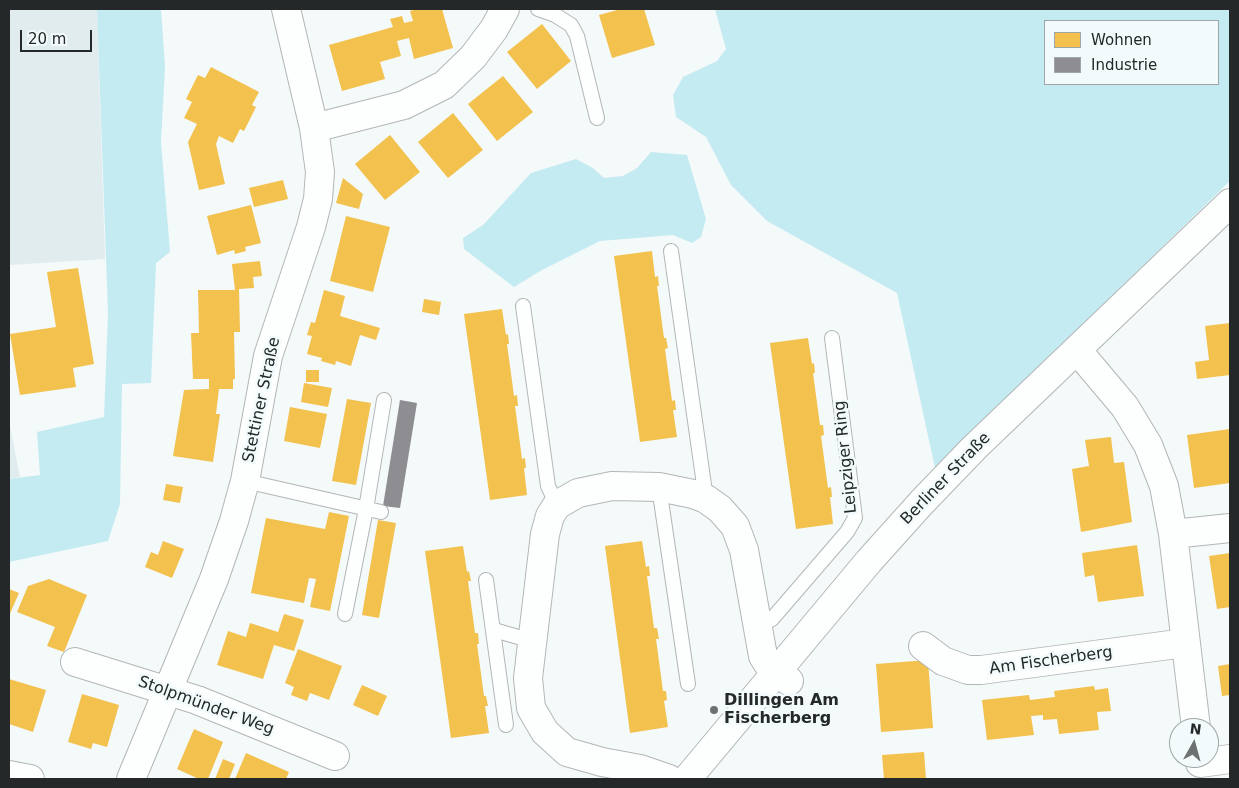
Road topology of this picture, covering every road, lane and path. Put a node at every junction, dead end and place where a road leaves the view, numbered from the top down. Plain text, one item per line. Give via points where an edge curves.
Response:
1 (286, 9) edge
2 (505, 9) edge
3 (538, 9) edge
4 (597, 118) dead end
5 (314, 128) junction
6 (1230, 203) edge
7 (1230, 226) edge
8 (671, 251) dead end
9 (523, 306) dead end
10 (832, 338) dead end
11 (1082, 355) junction
12 (384, 400) dead end
13 (245, 481) junction
14 (660, 487) junction
15 (706, 499) junction
16 (557, 505) junction
17 (366, 509) junction
18 (380, 512) dead end
19 (1230, 528) edge
20 (1172, 534) junction
21 (486, 580) dead end
22 (346, 614) dead end
23 (757, 628) junction
24 (494, 630) junction
25 (532, 641) junction
26 (1185, 644) junction
27 (922, 646) dead end
28 (75, 662) dead end
29 (783, 676) junction
30 (688, 684) dead end
31 (168, 690) junction
32 (1195, 718) edge
33 (506, 725) dead end
34 (335, 756) dead end
35 (9, 775) edge
36 (30, 779) edge
37 (131, 779) edge
38 (669, 779) edge
39 (688, 779) edge
40 (709, 779) edge

1 - 5 street, Stettiner Straße
2 - 5 street via 474,57 444,84 404,105
3 - 4 lane via 555,14 571,25 577,36
5 - 13 street, Stettiner Straße via 320,172 318,199 268,356
6 - 11 street, Berliner Straße
7 - 11 street, Berliner Straße
8 - 15 lane
9 - 16 lane via 548,486
10 - 23 lane, Leipziger Ring via 855,518 847,532 772,619
11 - 20 street via 1125,407 1148,445 1164,486
11 - 29 street, Berliner Straße via 922,502 869,561
12 - 17 lane
13 - 17 lane
13 - 31 street, Stettiner Straße via 214,579
14 - 15 street
14 - 16 street via 612,486 578,493
14 - 30 lane
15 - 23 street via 735,526 744,550
16 - 25 street via 545,534
17 - 18 lane
17 - 22 lane
19 - 20 street
20 - 26 street
21 - 24 lane
23 - 29 street via 763,656
24 - 25 lane
24 - 33 lane
25 - 38 street via 528,678 531,708 545,732 566,752
26 - 27 street, Am Fischerberg via 981,670 968,670 943,661
26 - 32 street
28 - 31 street, Stolpmünder Weg
29 - 39 street, Berliner Straße
29 - 40 street, Berliner Straße
31 - 34 street, Stolpmünder Weg
31 - 37 street, Stettiner Straße
35 - 36 street

